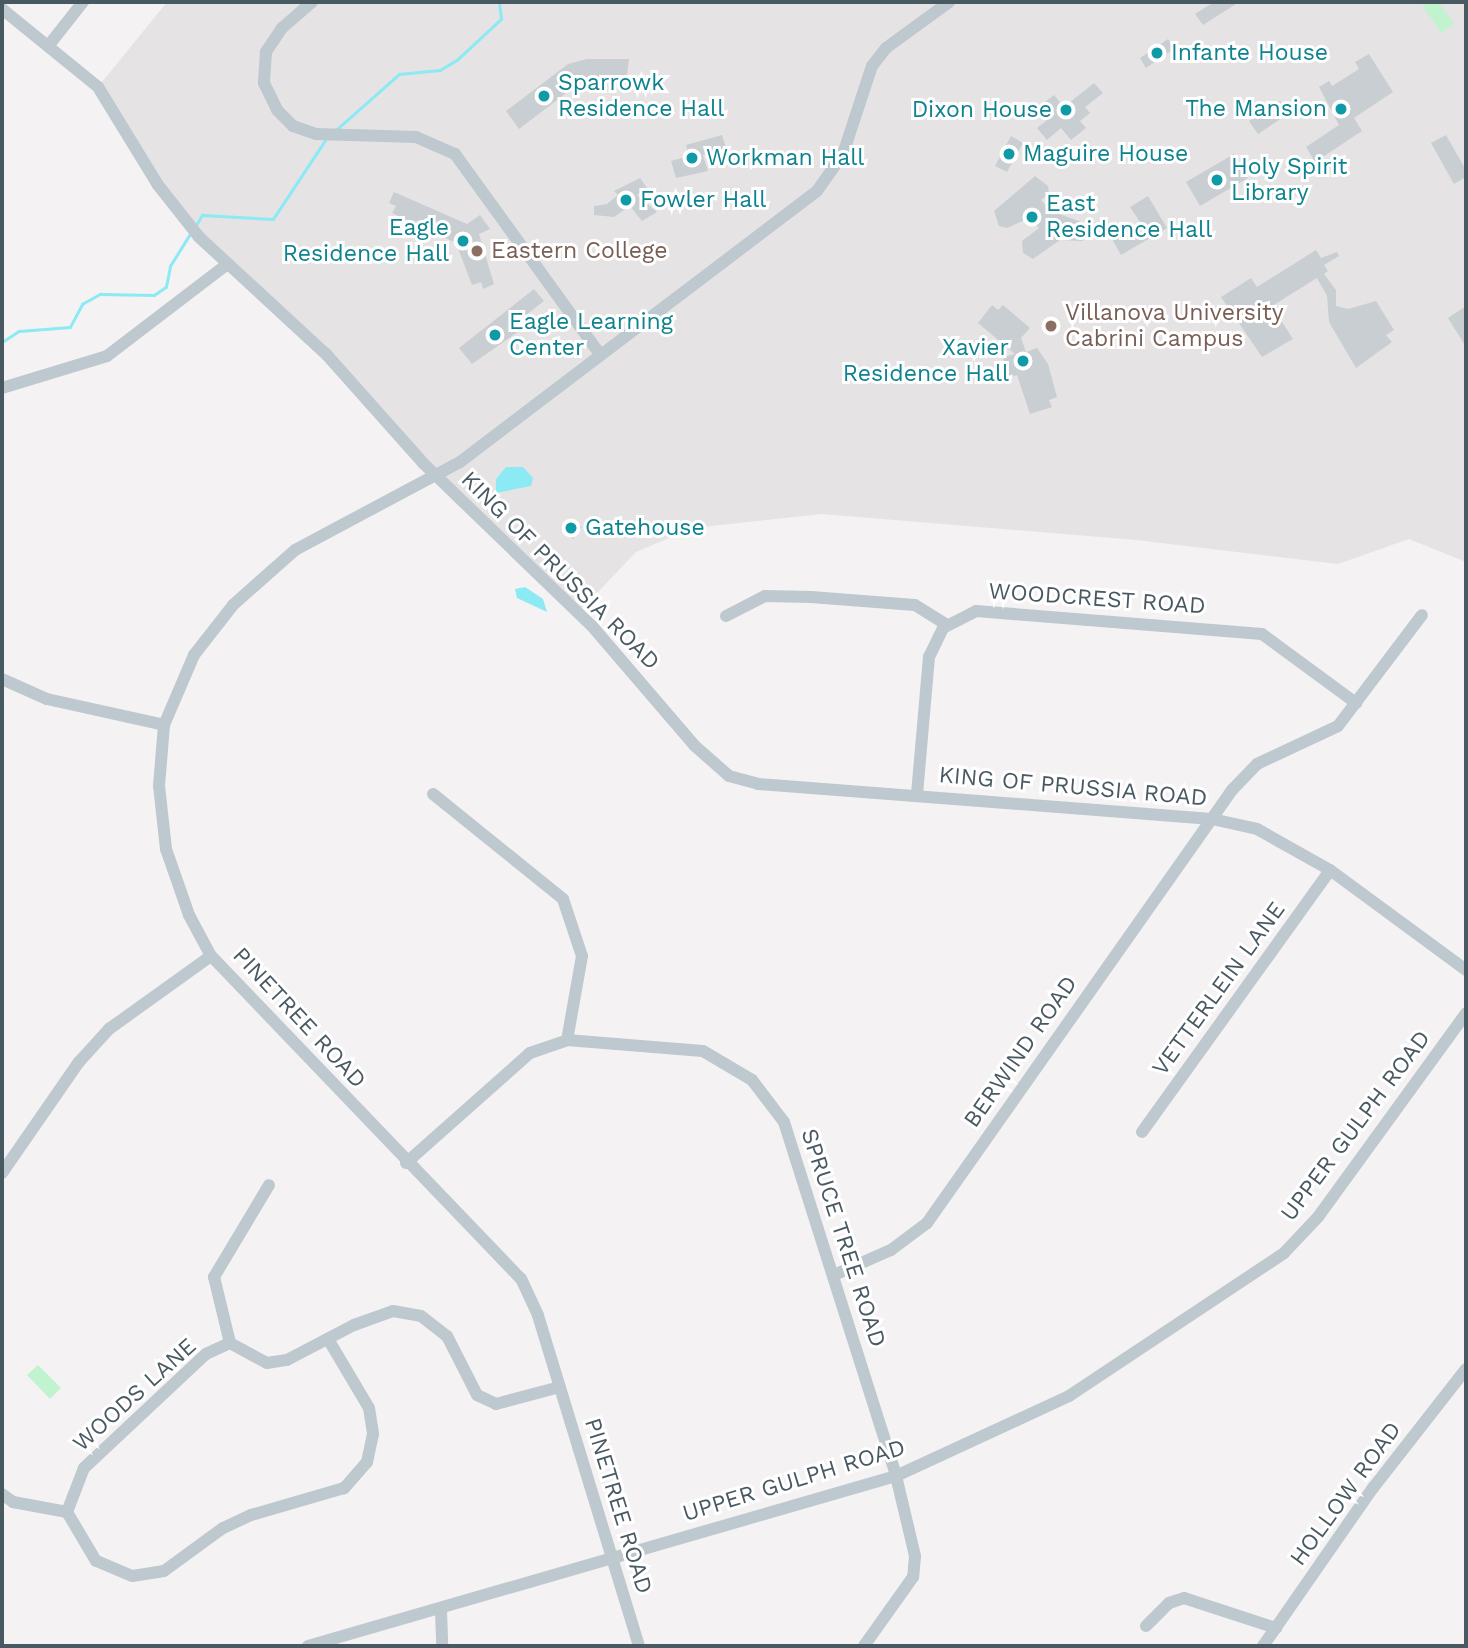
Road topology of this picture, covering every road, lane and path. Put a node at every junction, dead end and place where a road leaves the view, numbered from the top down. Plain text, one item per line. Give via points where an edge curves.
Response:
1 (83, 2) edge
2 (312, 2) edge
3 (950, 2) edge
4 (2, 9) edge
5 (49, 45) junction
6 (226, 265) junction
7 (598, 353) junction
8 (2, 388) edge
9 (436, 475) junction
10 (1422, 615) dead end
11 (726, 616) dead end
12 (947, 625) junction
13 (2, 679) edge
14 (1356, 703) junction
15 (164, 725) junction
16 (433, 794) dead end
17 (917, 794) junction
18 (1212, 819) junction
19 (1330, 870) junction
20 (211, 956) junction
21 (1466, 970) edge
22 (1466, 1013) edge
23 (567, 1040) junction
24 (1142, 1132) dead end
25 (406, 1163) junction
26 (2, 1173) edge
27 (269, 1185) dead end
28 (834, 1275) junction
29 (328, 1339) junction
30 (230, 1343) junction
31 (1466, 1369) edge
32 (560, 1387) junction
33 (896, 1476) junction
34 (2, 1494) edge
35 (67, 1512) junction
36 (610, 1556) junction
37 (441, 1610) junction
38 (1146, 1626) dead end
39 (1276, 1628) junction
40 (308, 1646) edge
41 (442, 1646) edge
42 (639, 1646) edge
43 (864, 1646) edge
44 (1263, 1646) edge

1 - 5 street
2 - 7 street via 282,28 267,52 264,83 276,110 293,126 316,134 416,137 455,153
3 - 7 street, PINETREE ROAD via 886,48 872,66 843,154 817,191
4 - 5 street, KING OF PRUSSIA ROAD
5 - 6 street, KING OF PRUSSIA ROAD via 97,87 189,225
6 - 8 street via 107,356
6 - 9 street, KING OF PRUSSIA ROAD via 326,354
7 - 9 street, PINETREE ROAD
9 - 15 street, PINETREE ROAD via 295,550 233,605 194,655
9 - 17 street, KING OF PRUSSIA ROAD via 600,634 695,746 729,776 777,786
10 - 14 street, BERWIND ROAD
11 - 12 street via 765,596 811,597 915,605
12 - 14 street, WOODCREST ROAD via 991,610 1262,634
12 - 17 street via 929,657
13 - 15 street via 47,699
14 - 18 street, BERWIND ROAD via 1324,736 1257,764
15 - 20 street, PINETREE ROAD via 159,786 166,849 189,915
16 - 23 street via 563,900 582,956
17 - 18 street, KING OF PRUSSIA ROAD
18 - 19 street, KING OF PRUSSIA ROAD via 1257,829
18 - 28 street, BERWIND ROAD via 927,1223 891,1250
19 - 21 street, KING OF PRUSSIA ROAD
19 - 24 street, VETTERLEIN LANE
20 - 25 street, PINETREE ROAD
20 - 26 street via 109,1029 79,1062
22 - 33 street, UPPER GULPH ROAD via 1318,1217 1271,1264 1069,1395
23 - 25 street, SPRUCE TREE ROAD via 530,1053
23 - 28 street, SPRUCE TREE ROAD via 703,1051 752,1080 784,1122
25 - 32 street, PINETREE ROAD via 498,1249 521,1279
27 - 30 street via 214,1277
28 - 33 street, SPRUCE TREE ROAD
29 - 30 street, WOODS LANE via 288,1360 267,1363
29 - 32 street, WOODS LANE via 393,1311 421,1316 447,1336 477,1395 496,1404
29 - 35 street via 369,1408 373,1434 367,1462 344,1488 251,1515 223,1528 164,1571 132,1576 96,1561
30 - 35 street, WOODS LANE via 206,1354 84,1468
31 - 39 street, HOLLOW ROAD via 1373,1488
32 - 36 street, PINETREE ROAD
33 - 36 street, UPPER GULPH ROAD
33 - 43 street, SPRUCE TREE ROAD via 915,1556 913,1577
34 - 35 street via 13,1502
36 - 37 street, UPPER GULPH ROAD
36 - 42 street, PINETREE ROAD
37 - 40 street, UPPER GULPH ROAD
37 - 41 street
38 - 39 street via 1184,1598
39 - 44 street, HOLLOW ROAD

